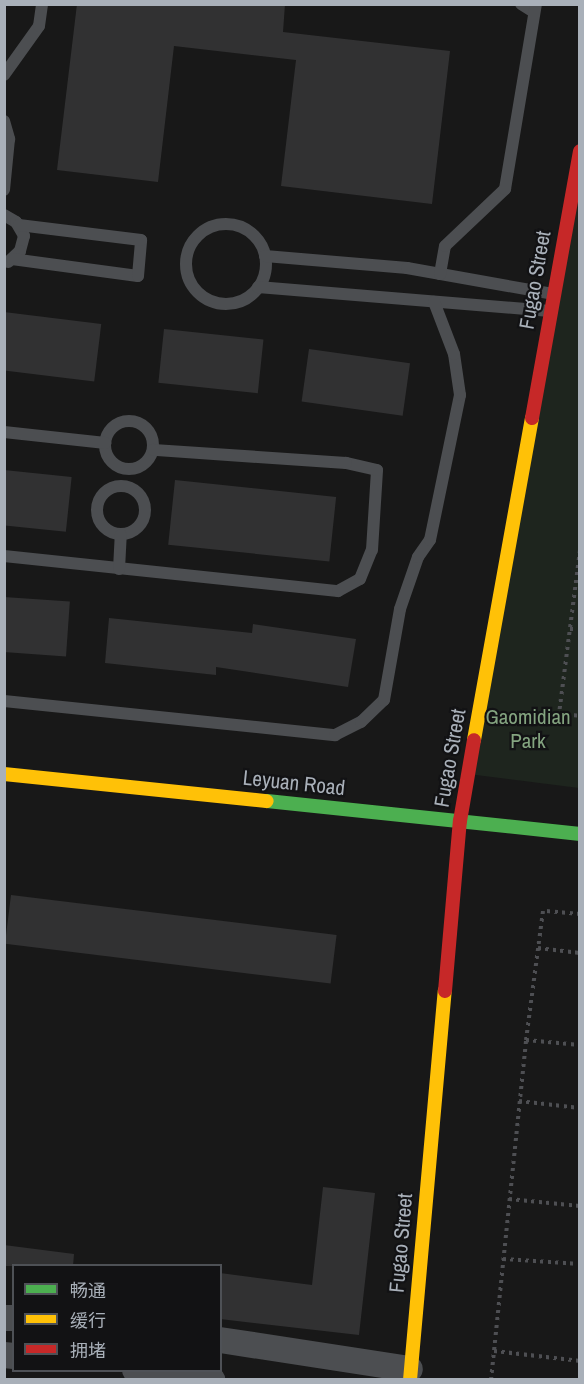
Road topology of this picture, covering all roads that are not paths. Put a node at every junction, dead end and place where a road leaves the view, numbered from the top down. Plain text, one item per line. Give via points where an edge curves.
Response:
1 (42, 4) edge
2 (520, 4) edge
3 (535, 8) edge
4 (4, 75) edge
5 (4, 121) edge
6 (579, 151) edge
7 (5, 185) edge
8 (4, 190) edge
9 (4, 203) edge
10 (11, 219) edge
11 (265, 256) junction
12 (8, 261) edge
13 (440, 274) junction
14 (258, 287) junction
15 (554, 294) junction
16 (434, 302) junction
17 (551, 311) junction
18 (4, 432) edge
19 (105, 443) junction
20 (153, 450) junction
21 (125, 468) junction
22 (123, 486) junction
23 (121, 535) junction
24 (4, 556) edge
25 (119, 569) junction
26 (4, 701) edge
27 (4, 774) edge
28 (460, 821) junction
29 (579, 834) edge
30 (222, 1340) edge
31 (144, 1372) edge
32 (410, 1374) edge
33 (212, 1380) edge

1 - 4 lane via 39,26
2 - 3 lane
3 - 13 lane via 505,189 445,246
5 - 7 lane via 9,139
6 - 15 street, Fugao Street
7 - 8 lane
9 - 10 lane
10 - 12 lane via 23,244
10 - 12 lane via 141,240 138,276
11 - 13 lane
11 - 14 lane
11 - 14 lane via 249,231 222,224 197,236 186,261 194,287 213,302 238,302
13 - 15 lane
14 - 16 lane
15 - 17 street, Fugao Street
16 - 17 lane
16 - 26 lane via 454,354 460,395 430,540 418,557 400,609 384,700 361,723 335,735
17 - 28 street, Fugao Street
18 - 19 lane
19 - 20 lane via 116,424 131,420 146,427
19 - 21 lane via 109,458
20 - 21 lane via 145,464
20 - 25 lane via 346,463 377,470 372,550 360,579 338,591
21 - 22 lane
22 - 23 lane via 137,493 144,515 136,529
22 - 23 lane via 108,490 96,509 105,530
23 - 25 lane
24 - 25 lane
27 - 28 street, Leyuan Road
28 - 29 street, Leyuan Road
28 - 32 street, Fugao Street
30 - 32 street
31 - 33 street

